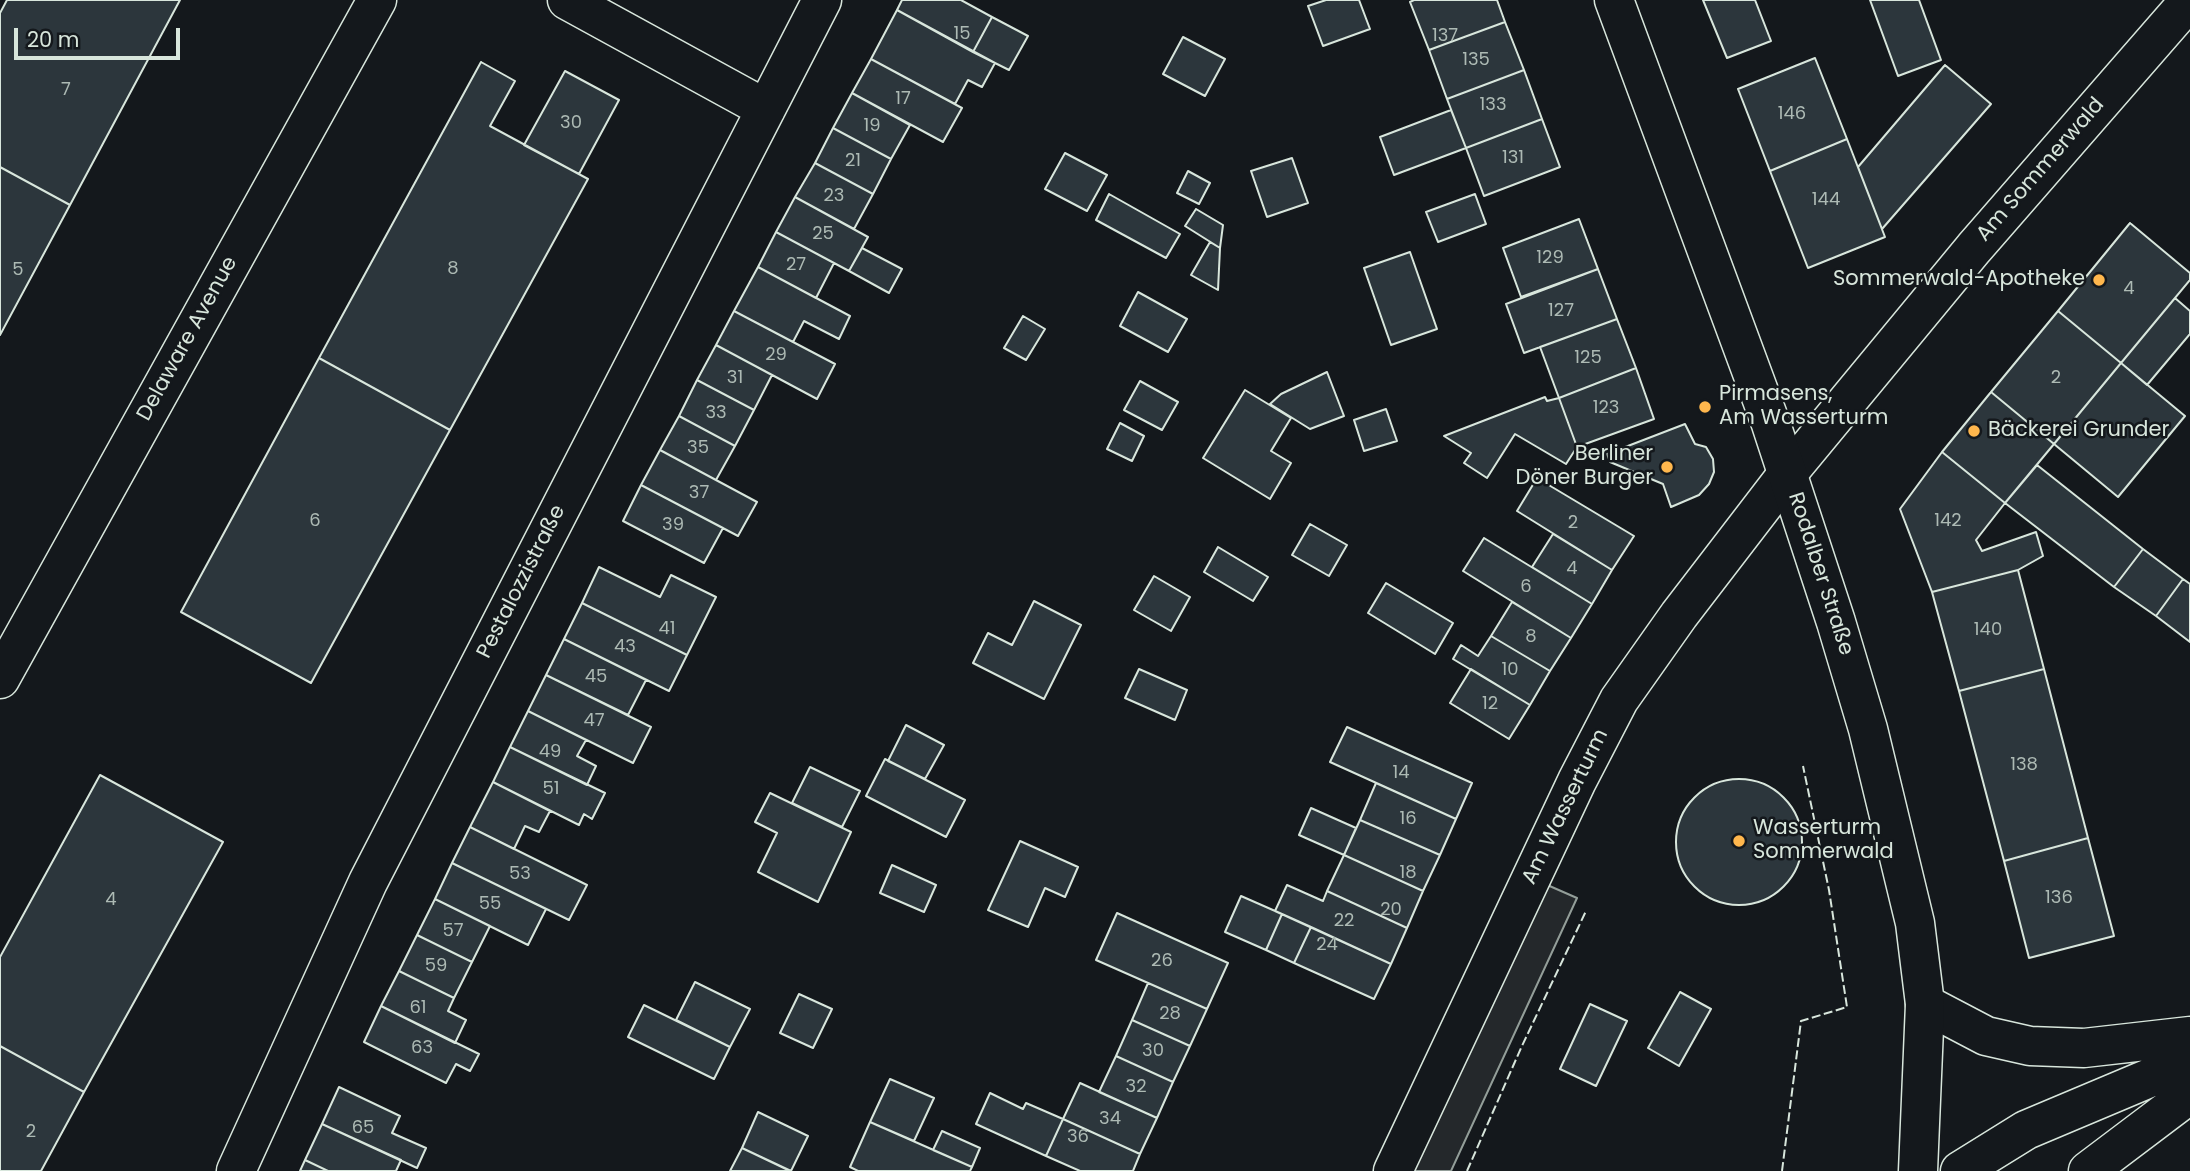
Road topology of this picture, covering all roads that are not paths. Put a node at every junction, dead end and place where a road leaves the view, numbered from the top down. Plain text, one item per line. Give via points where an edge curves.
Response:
1 (377, 0) edge
2 (567, 0) edge
3 (822, 0) edge
4 (1614, 0) edge
5 (2190, 0) edge
6 (766, 109) junction
7 (1788, 472) junction
8 (0, 679) edge
9 (1925, 1004) junction
10 (2190, 1036) edge
11 (2190, 1061) edge
12 (2190, 1094) edge
13 (236, 1171) edge
14 (1393, 1171) edge
15 (1918, 1171) edge
16 (1960, 1171) edge
17 (2088, 1171) edge

1 - 8 street, Delaware Avenue
2 - 6 street
3 - 6 street, Pestalozzistraße
4 - 7 street, Rodalber Straße
5 - 7 street, Am Sommerwald via 1973,248
6 - 13 street, Pestalozzistraße via 368,882
7 - 9 street, Rodalber Straße via 1887,802 1915,923
7 - 14 street, Am Wasserturm via 1619,701 1577,780
9 - 10 street via 1986,1036 2030,1046 2084,1048
9 - 15 street, Rodalber Straße
11 - 16 street via 2026,1130
12 - 17 street

